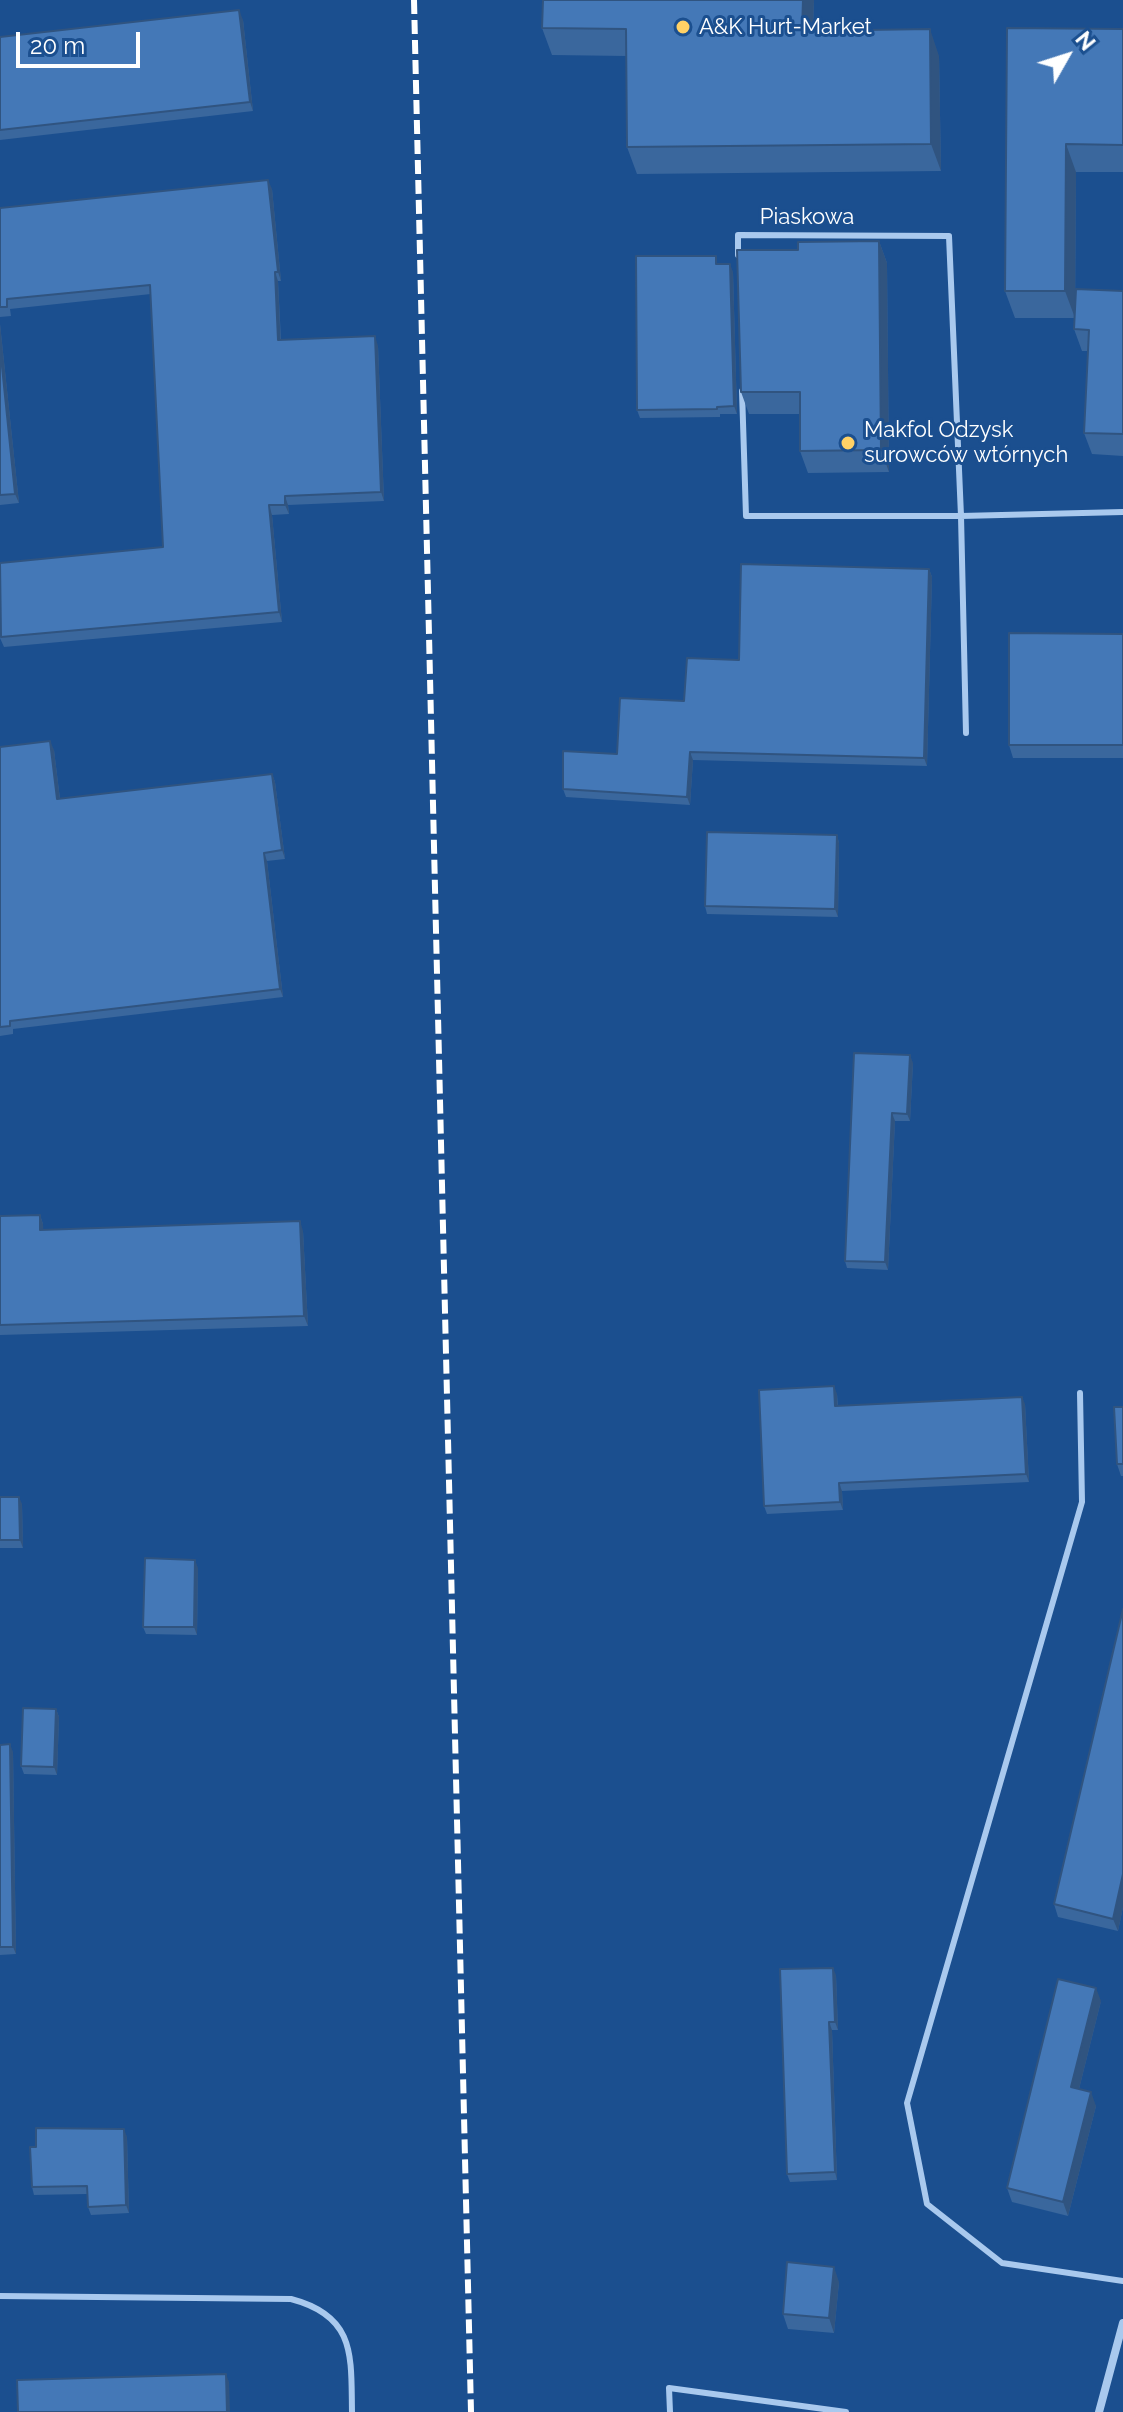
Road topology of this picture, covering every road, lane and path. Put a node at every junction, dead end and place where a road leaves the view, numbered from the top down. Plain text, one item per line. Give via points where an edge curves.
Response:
1 (739, 266) edge
2 (742, 375) edge
3 (1123, 512) edge
4 (961, 516) junction
5 (966, 733) dead end
6 (1080, 1393) dead end
7 (1123, 2281) edge
8 (0, 2296) edge
9 (1123, 2323) edge
10 (352, 2412) edge
11 (670, 2412) edge
12 (846, 2412) edge
13 (1099, 2412) edge

1 - 4 lane, Piaskowa via 738,235 949,236
2 - 4 lane via 746,516
3 - 4 lane
4 - 5 lane, Piaskowa
6 - 7 lane via 1082,1502 907,2103 927,2204 1002,2263
8 - 10 lane via 291,2299 314,2305 345,2338 351,2357
9 - 13 street
11 - 12 lane via 669,2388

